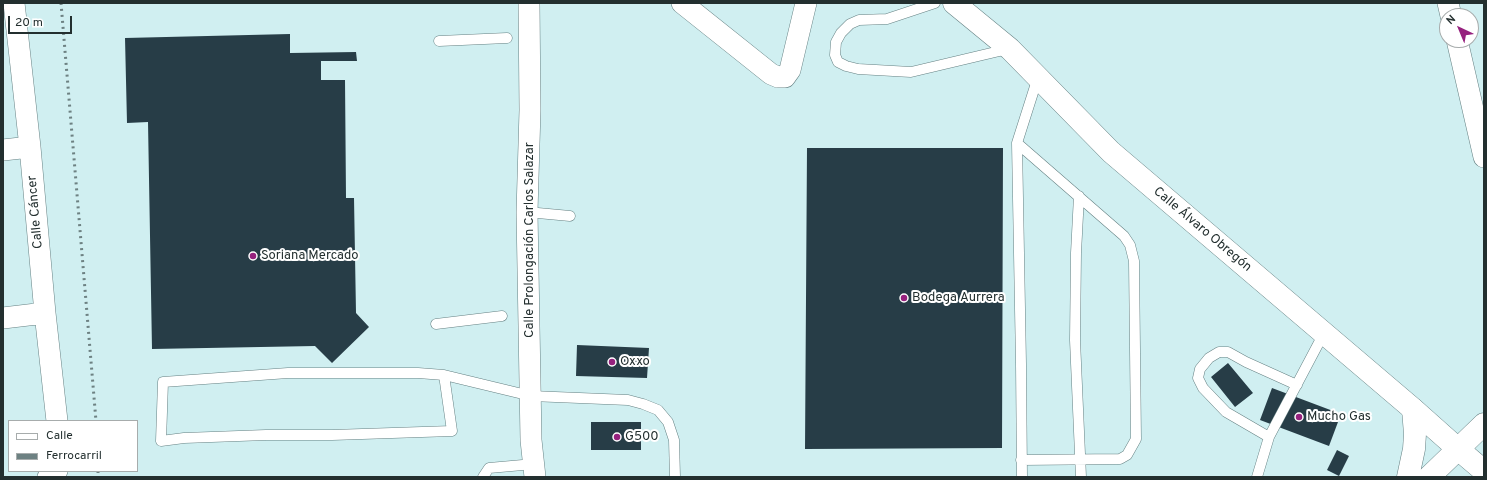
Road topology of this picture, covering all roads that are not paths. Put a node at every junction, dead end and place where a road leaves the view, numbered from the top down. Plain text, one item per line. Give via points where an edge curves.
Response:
1 (14, 3) edge
2 (528, 3) edge
3 (682, 3) edge
4 (806, 3) edge
5 (935, 3) edge
6 (954, 3) edge
7 (507, 38) dead end
8 (439, 41) dead end
9 (1459, 48) edge
10 (1010, 49) junction
11 (1038, 77) junction
12 (1017, 143) junction
13 (30, 147) junction
14 (3, 150) edge
15 (1484, 157) edge
16 (1079, 196) junction
17 (527, 212) junction
18 (570, 216) dead end
19 (44, 313) junction
20 (502, 316) dead end
21 (3, 318) edge
22 (436, 324) dead end
23 (1324, 333) junction
24 (444, 375) junction
25 (1297, 385) junction
26 (531, 396) junction
27 (1413, 409) junction
28 (57, 420) edge
29 (1484, 424) edge
30 (1268, 437) junction
31 (1458, 449) junction
32 (1021, 460) junction
33 (1080, 460) junction
34 (535, 470) edge
35 (1484, 471) edge
36 (483, 477) edge
37 (675, 477) edge
38 (1022, 477) edge
39 (1081, 477) edge
40 (1257, 477) edge
41 (1408, 477) edge
42 (1429, 477) edge

1 - 13 street, Calle Cáncer
2 - 17 street, Calle Prolongación Carlos Salazar via 530,110
3 - 4 street via 778,77 785,77 790,70
5 - 10 lane via 887,19 859,20 850,24 836,42 835,55 838,62 858,69 911,72
6 - 10 street, Calle Álvaro Obregón
7 - 8 lane
9 - 15 street
10 - 11 street, Calle Álvaro Obregón
11 - 12 lane
11 - 23 street, Calle Álvaro Obregón via 1111,152
12 - 16 lane
12 - 32 lane via 1022,364
13 - 14 street
13 - 19 street, Calle Cáncer
16 - 33 lane via 1075,340
16 - 33 lane via 1124,236 1130,245 1134,261 1136,439 1127,455 1120,459
17 - 18 lane
17 - 26 street, Calle Prolongación Carlos Salazar
19 - 21 street
19 - 28 street, Calle Cáncer
20 - 22 lane
23 - 25 lane
23 - 27 street, Calle Álvaro Obregón
24 - 24 lane via 452,431 266,435 161,441 163,382 288,373
24 - 26 lane
25 - 30 lane
25 - 30 lane via 1228,352 1219,352 1209,358 1200,369 1198,378 1203,388 1226,412
26 - 34 street, Calle Prolongación Carlos Salazar
26 - 37 lane via 628,400 658,410 668,422 674,440
27 - 31 street, Calle Álvaro Obregón
27 - 41 street via 1414,449
29 - 31 street
30 - 40 lane
31 - 35 street, Calle Álvaro Obregón
31 - 42 street
32 - 33 lane
32 - 38 lane
33 - 39 lane
34 - 36 lane via 489,468

